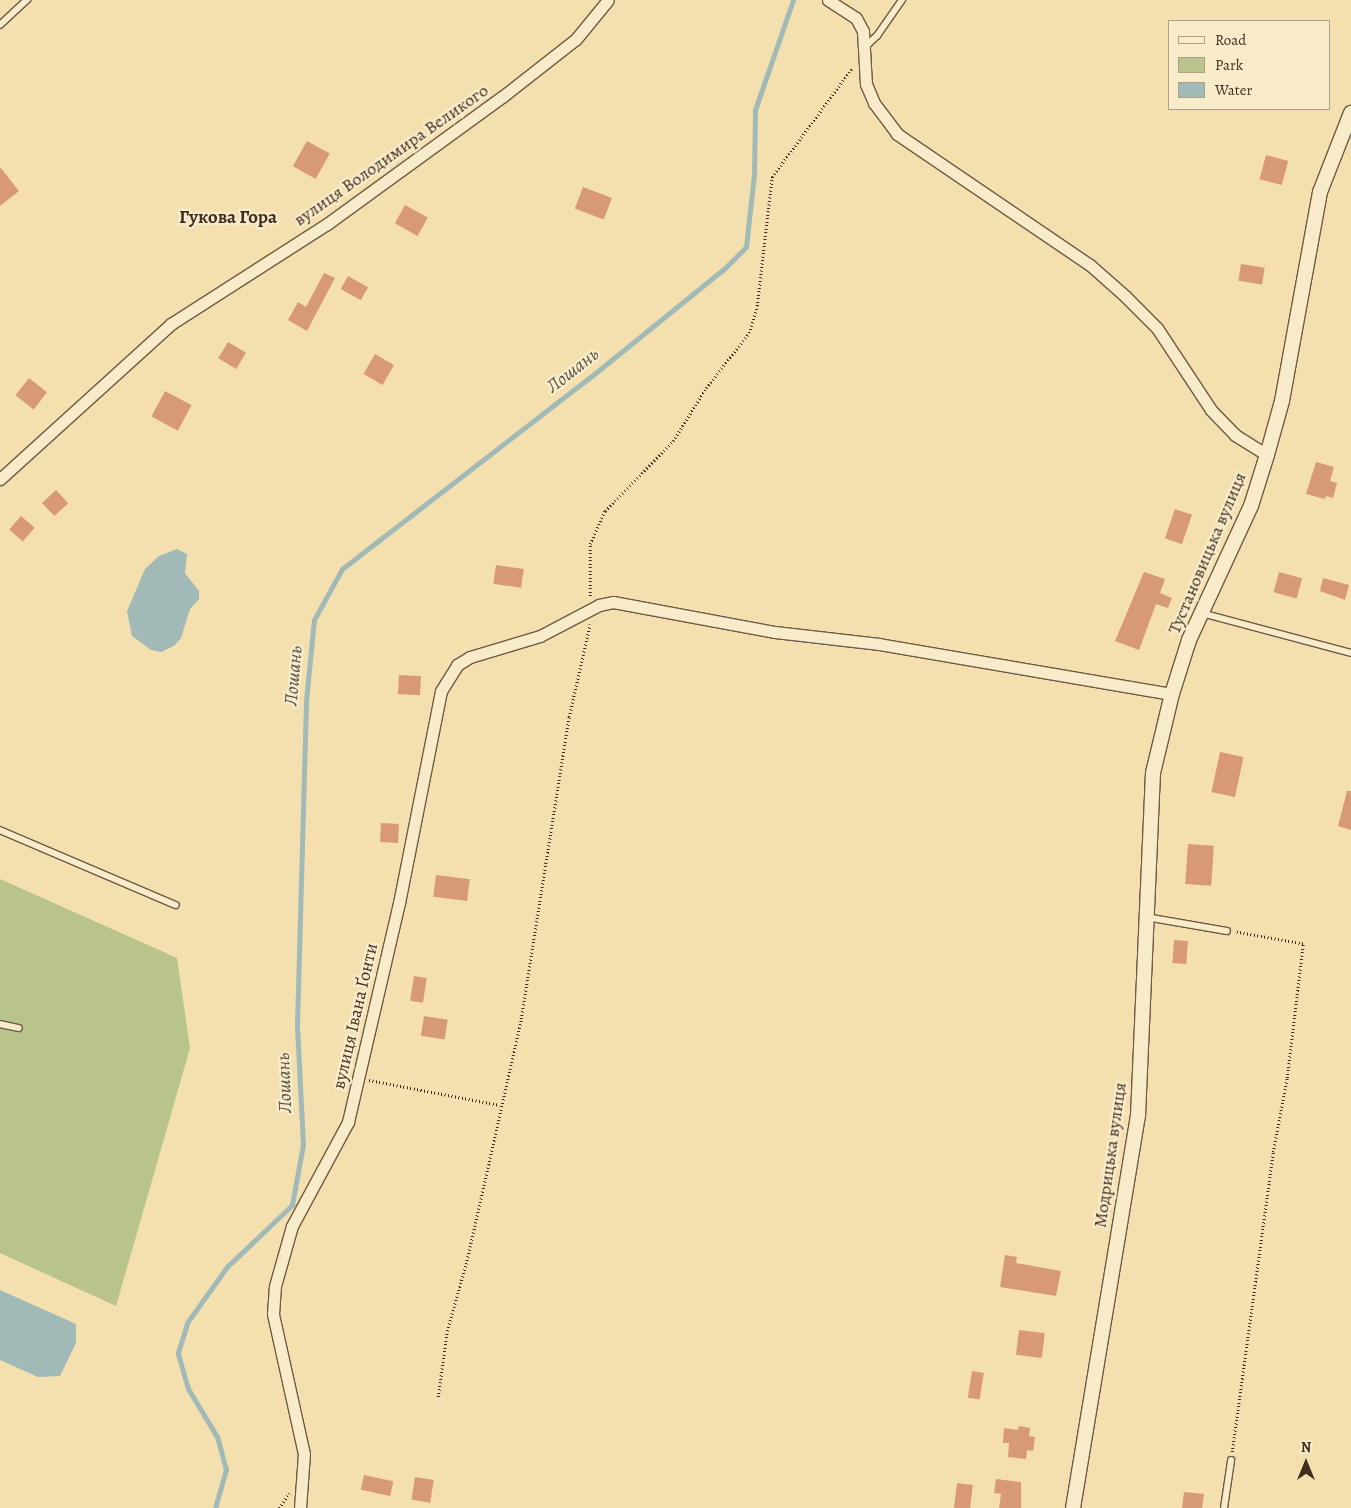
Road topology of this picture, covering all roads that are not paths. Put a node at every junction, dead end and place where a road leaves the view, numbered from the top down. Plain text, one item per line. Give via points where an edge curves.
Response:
1 (27, 0) edge
2 (608, 0) edge
3 (828, 0) edge
4 (902, 0) edge
5 (0, 25) edge
6 (864, 48) junction
7 (1351, 113) edge
8 (1267, 455) junction
9 (0, 479) edge
10 (1202, 613) junction
11 (1351, 653) edge
12 (1172, 694) junction
13 (1150, 804) joint
14 (0, 830) edge
15 (176, 905) dead end
16 (1146, 917) junction
17 (1228, 931) road end
18 (0, 1024) edge
19 (19, 1028) dead end
20 (1231, 1461) road end
21 (300, 1508) edge
22 (1073, 1508) edge
23 (1224, 1508) edge

1 - 5 lane
2 - 9 street, вулиця Володимира Великого via 576,39 502,97 327,224 171,324
3 - 6 street via 856,18 863,31
4 - 6 lane
6 - 8 street via 866,84 874,103 897,134 1090,265 1126,296 1156,328 1211,410 1235,435
7 - 8 street, Тустановицька вулиця via 1320,192 1282,402
8 - 10 street, Тустановицька вулиця via 1251,506
10 - 11 lane
10 - 12 street, Тустановицька вулиця
12 - 13 street, Тустановицька вулиця via 1157,753
12 - 21 street, вулиця Івана Ґонти via 879,644 775,632 614,602 599,605 540,636 470,657 457,665 441,691 399,903 348,1122 292,1226 275,1286 273,1314 304,1454
13 - 16 street, Модрицька вулиця
14 - 15 lane
16 - 17 lane
16 - 22 street, Модрицька вулиця via 1138,1116
18 - 19 lane
20 - 23 lane

